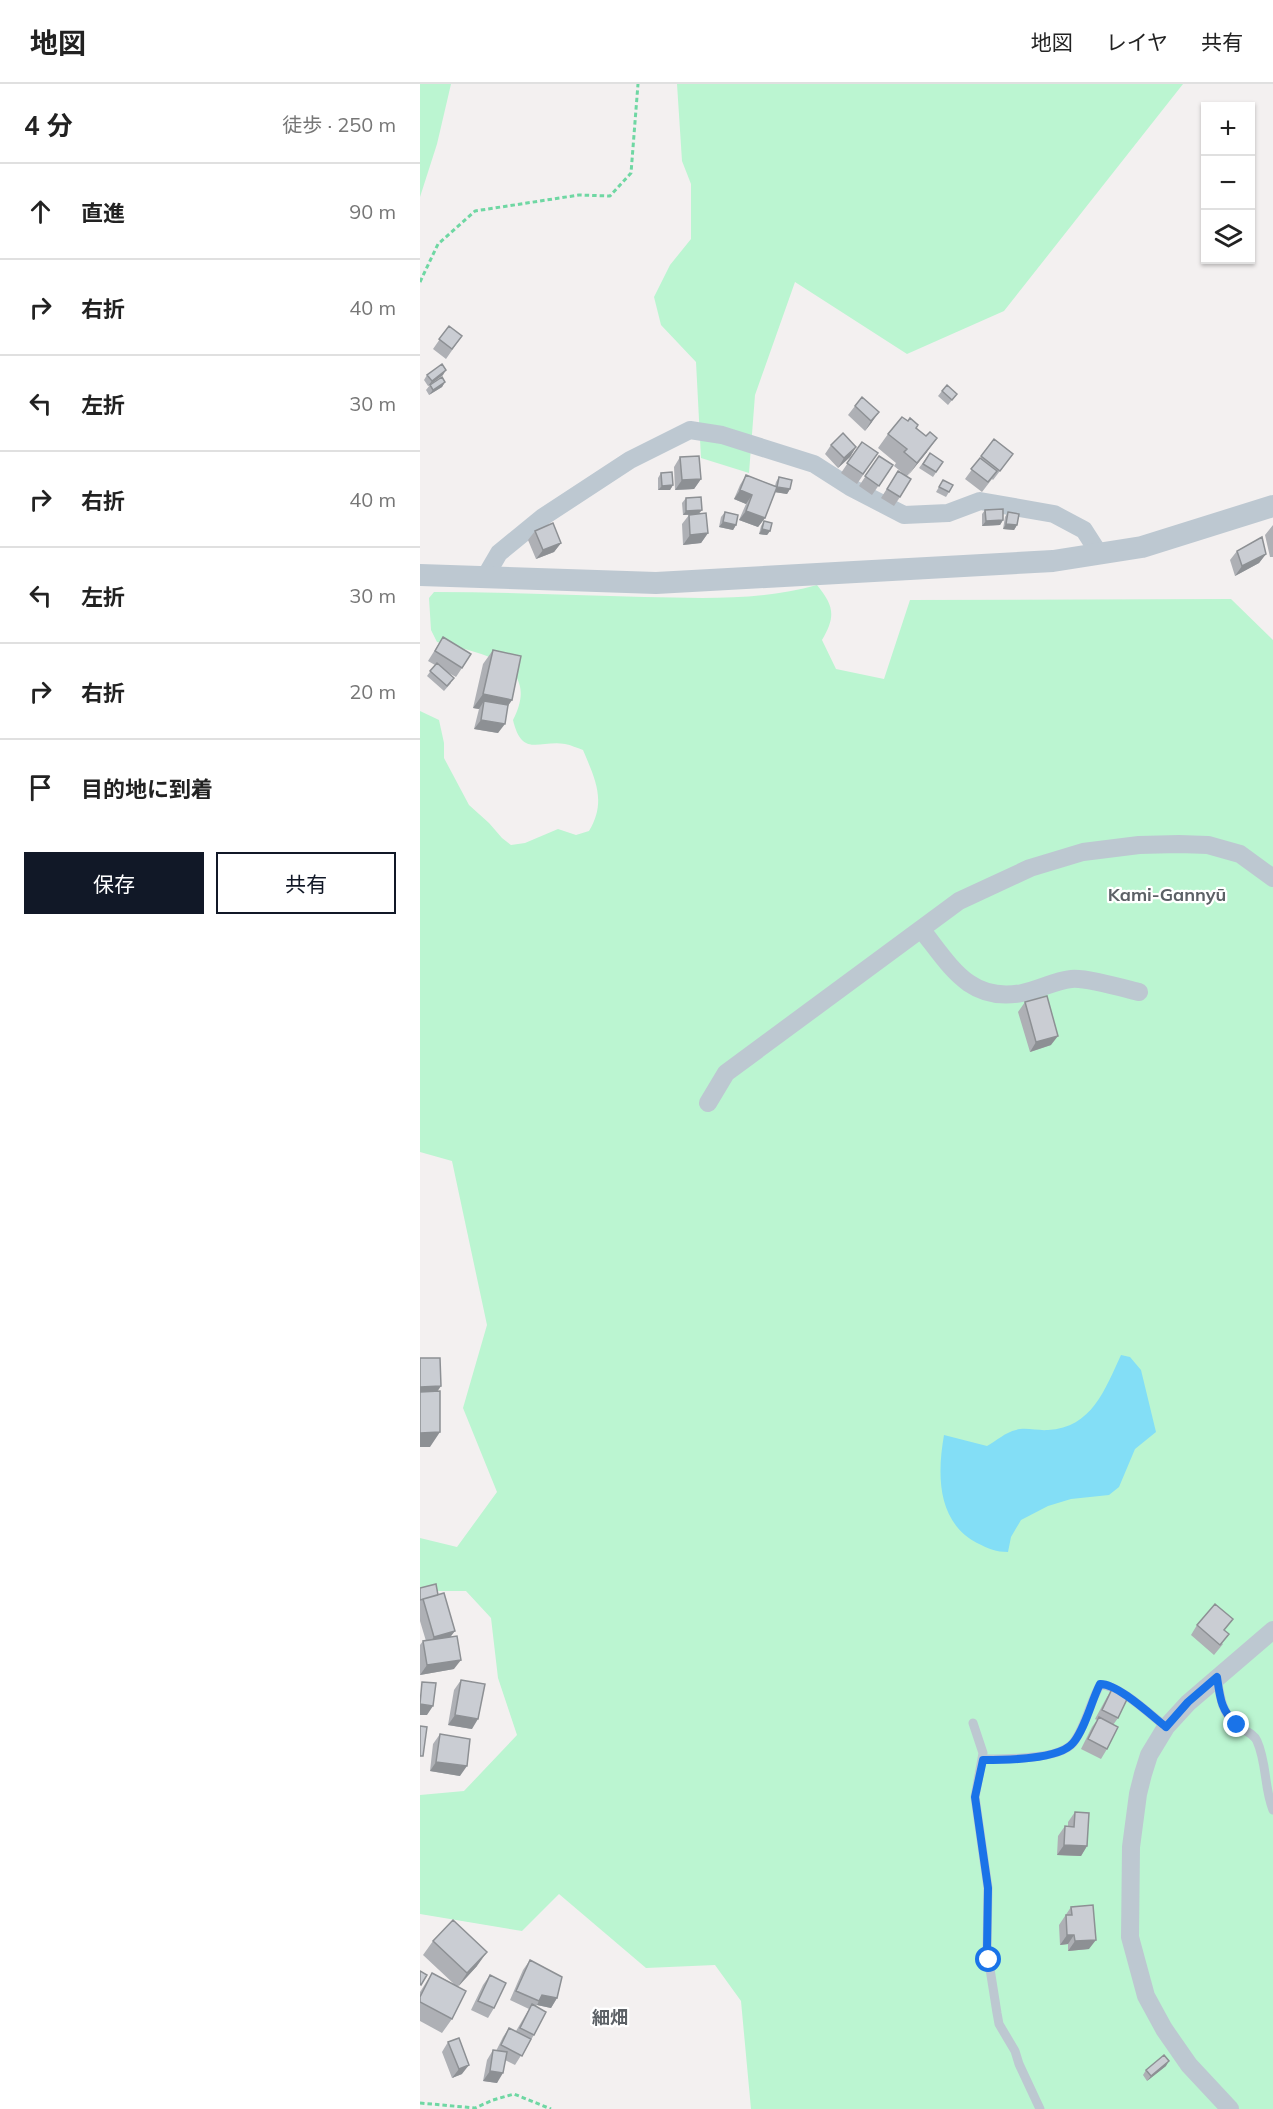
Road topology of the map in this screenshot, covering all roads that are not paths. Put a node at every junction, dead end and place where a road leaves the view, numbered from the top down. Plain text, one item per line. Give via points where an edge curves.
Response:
1 (1273, 506) edge
2 (1100, 555) junction
3 (420, 575) edge
4 (485, 578) junction
5 (1273, 878) edge
6 (921, 929) junction
7 (1138, 992) dead end
8 (708, 1103) dead end
9 (1273, 1630) edge
10 (1217, 1677) junction
11 (973, 1723) dead end
12 (1166, 1727) junction
13 (983, 1760) junction
14 (1273, 1810) edge
15 (1040, 2109) edge
16 (1230, 2109) edge

1 - 2 street via 1167,541
2 - 4 street via 1053,561 657,583
2 - 4 street via 1084,530 1054,514 980,501 948,513 904,515 814,464 722,435 690,430 630,460 543,517 499,553
3 - 4 street
5 - 6 street via 1240,854 1208,845 1138,845 1083,852 1030,868 959,901
6 - 7 street via 958,975 980,991 999,996 1023,993 1072,978
6 - 8 street via 726,1073
9 - 10 street
10 - 12 street
10 - 14 lane via 1226,1715 1256,1738
11 - 13 lane
12 - 13 lane via 1116,1689 1100,1684 1077,1737 1068,1748 1024,1759
12 - 16 street via 1149,1755 1138,1794 1131,1847 1130,1937 1146,1996 1164,2029 1189,2065
13 - 15 lane via 975,1797 988,1888 987,1950 997,2013

